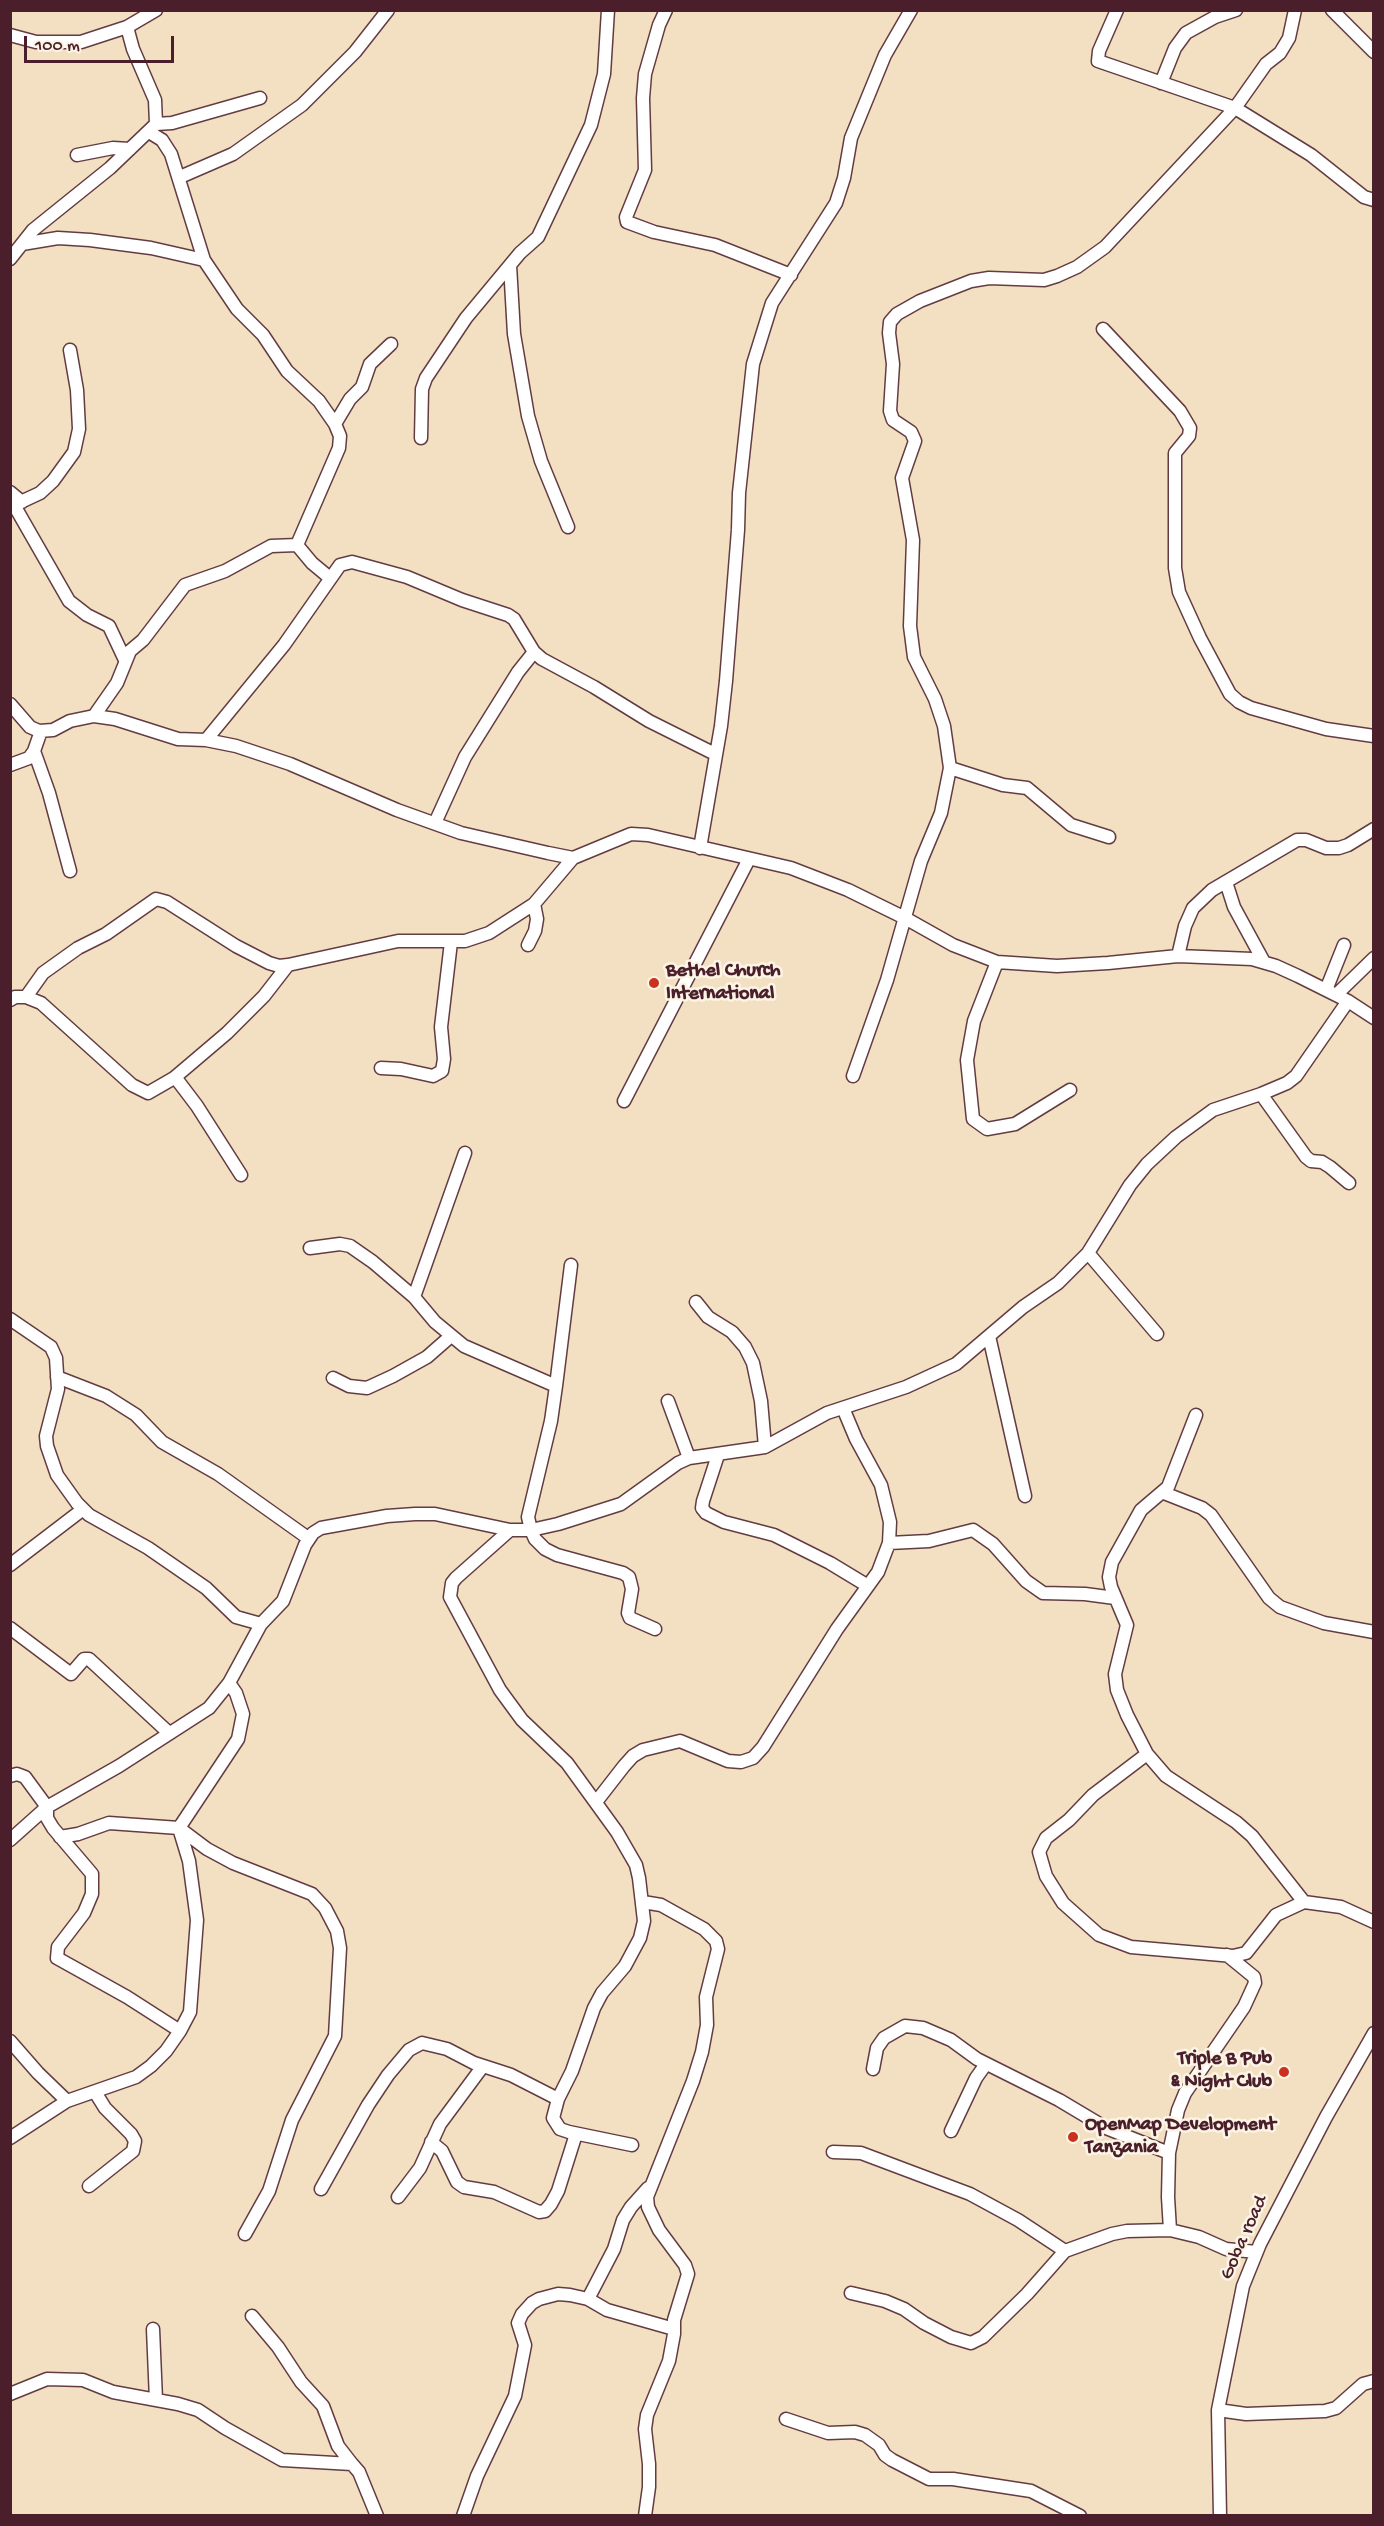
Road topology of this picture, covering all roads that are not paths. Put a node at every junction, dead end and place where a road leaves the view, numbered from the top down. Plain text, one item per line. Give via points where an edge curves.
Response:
1 (156, 10) edge
2 (388, 10) edge
3 (608, 10) edge
4 (666, 10) edge
5 (911, 10) edge
6 (1117, 10) edge
7 (1236, 10) edge
8 (1295, 10) edge
9 (1332, 10) edge
10 (127, 27) junction
11 (10, 35) edge
12 (1374, 52) edge
13 (1161, 83) junction
14 (261, 98) dead end
15 (1235, 108) junction
16 (152, 128) junction
17 (130, 149) junction
18 (77, 155) dead end
19 (180, 177) junction
20 (1374, 200) edge
21 (22, 244) junction
22 (10, 259) edge
23 (204, 260) junction
24 (510, 265) junction
25 (791, 275) junction
26 (1103, 329) dead end
27 (392, 344) dead end
28 (70, 350) dead end
29 (335, 424) junction
30 (422, 438) dead end
31 (10, 492) edge
32 (16, 505) edge
33 (568, 527) dead end
34 (297, 545) junction
35 (330, 578) junction
36 (534, 652) junction
37 (125, 660) junction
38 (10, 704) edge
39 (94, 716) junction
40 (41, 731) junction
41 (1374, 736) edge
42 (206, 740) junction
43 (34, 752) junction
44 (715, 754) junction
45 (10, 765) edge
46 (950, 768) junction
47 (435, 823) junction
48 (1374, 829) edge
49 (1109, 837) dead end
50 (700, 848) junction
51 (573, 858) junction
52 (749, 859) junction
53 (70, 871) dead end
54 (1226, 882) junction
55 (534, 904) junction
56 (905, 918) junction
57 (451, 942) junction
58 (528, 945) dead end
59 (1344, 945) dead end
60 (1178, 956) junction
61 (1374, 958) edge
62 (997, 962) junction
63 (1264, 962) junction
64 (288, 965) junction
65 (1331, 992) junction
66 (26, 997) junction
67 (10, 1000) edge
68 (1348, 1001) junction
69 (1374, 1018) edge
70 (381, 1068) dead end
71 (853, 1076) dead end
72 (176, 1077) junction
73 (1070, 1090) dead end
74 (1261, 1094) junction
75 (624, 1101) dead end
76 (465, 1153) dead end
77 (241, 1175) dead end
78 (1349, 1183) dead end
79 (310, 1248) dead end
80 (1088, 1253) junction
81 (571, 1265) dead end
82 (414, 1297) junction
83 (696, 1302) dead end
84 (10, 1319) edge
85 (1157, 1334) dead end
86 (451, 1336) junction
87 (989, 1336) junction
88 (57, 1377) junction
89 (333, 1378) dead end
90 (556, 1386) junction
91 (668, 1401) dead end
92 (843, 1408) junction
93 (1196, 1415) dead end
94 (765, 1447) junction
95 (718, 1455) junction
96 (689, 1458) junction
97 (1164, 1493) junction
98 (1025, 1496) dead end
99 (82, 1510) junction
100 (510, 1530) junction
101 (531, 1530) junction
102 (308, 1538) junction
103 (889, 1543) junction
104 (10, 1565) edge
105 (868, 1586) junction
106 (1114, 1598) junction
107 (261, 1624) junction
108 (10, 1628) edge
109 (655, 1629) dead end
110 (1374, 1632) edge
111 (229, 1683) junction
112 (169, 1732) junction
113 (1147, 1754) junction
114 (10, 1776) edge
115 (596, 1802) junction
116 (47, 1807) junction
117 (179, 1828) junction
118 (60, 1837) junction
119 (10, 1840) edge
120 (643, 1902) junction
121 (1304, 1902) junction
122 (1374, 1922) edge
123 (1227, 1955) junction
124 (180, 2031) junction
125 (1374, 2033) edge
126 (10, 2041) edge
127 (986, 2064) junction
128 (483, 2066) junction
129 (873, 2069) dead end
130 (95, 2092) junction
131 (558, 2099) junction
132 (67, 2100) junction
133 (951, 2131) dead end
134 (576, 2134) junction
135 (10, 2138) edge
136 (431, 2142) junction
137 (632, 2145) dead end
138 (833, 2152) dead end
139 (1169, 2153) junction
140 (88, 2186) dead end
141 (649, 2187) junction
142 (321, 2189) dead end
143 (398, 2197) dead end
144 (1170, 2230) junction
145 (245, 2234) dead end
146 (1065, 2251) junction
147 (1256, 2252) junction
148 (851, 2293) dead end
149 (588, 2299) junction
150 (252, 2316) dead end
151 (153, 2329) dead end
152 (674, 2329) junction
153 (1374, 2381) edge
154 (10, 2394) edge
155 (156, 2400) junction
156 (1218, 2410) junction
157 (786, 2419) dead end
158 (352, 2464) junction
159 (377, 2516) edge
160 (463, 2516) edge
161 (645, 2516) edge
162 (1080, 2516) edge
163 (1220, 2516) edge

1 - 10 street
2 - 19 street via 356,52 302,105 233,154
3 - 24 street via 604,74 591,125 538,237
4 - 25 street via 645,74 645,170 626,220 654,232 715,245
5 - 25 street via 885,55 851,138 836,203
6 - 13 street via 1098,61
7 - 13 street via 1186,33 1175,48
8 - 15 street via 1286,45 1261,69
9 - 12 street
10 - 11 street via 81,42 36,42
10 - 16 street via 155,100
13 - 15 street
14 - 16 street
15 - 20 street
15 - 46 street via 1125,228 1077,267 1044,279 971,281 920,301 890,322 890,411 893,420 911,432 915,441 902,478 913,540 910,626 914,657 944,726
16 - 17 street
16 - 19 street via 168,146
17 - 18 street
17 - 21 street via 33,230
19 - 23 street
21 - 22 street
21 - 23 street via 58,238 90,240
23 - 29 street via 237,309
24 - 30 street via 466,318 426,378 422,389
24 - 33 street via 514,334 528,416 541,461
25 - 44 street via 772,303 753,364 739,493 730,648
26 - 41 street via 1180,411 1190,428 1189,436 1175,453 1175,568 1179,592 1230,694 1251,708 1326,729
27 - 29 street via 370,364 362,387
28 - 32 street via 79,429 74,452 40,493
29 - 34 street via 339,448
31 - 32 street
32 - 37 street via 69,601 109,626
34 - 35 street
34 - 37 street via 272,546 225,571 185,585
35 - 36 street via 342,563 352,562 407,577 508,615
35 - 42 street via 284,645
36 - 44 street via 649,721
36 - 47 street via 465,757
37 - 39 street via 117,683
38 - 40 street via 30,727
39 - 40 street
39 - 42 street via 178,739
40 - 43 street
42 - 47 street via 290,764
43 - 45 street
43 - 53 street
44 - 50 street
46 - 49 street via 1027,788 1071,825
46 - 56 street via 941,813 921,861
47 - 51 street via 490,841
48 - 54 street via 1339,848 1297,840
50 - 51 street via 631,834
50 - 52 street
51 - 55 street
52 - 56 street via 791,868
52 - 75 street
54 - 60 street via 1193,908
54 - 63 street via 1234,908
55 - 57 street via 489,933
55 - 58 street via 537,919
56 - 62 street via 953,945
56 - 71 street
57 - 64 street via 398,941
57 - 70 street via 441,1027 442,1071 433,1076
59 - 65 street
60 - 62 street via 1087,965
60 - 63 street
61 - 65 street
62 - 73 street via 974,1021 967,1060 973,1119 987,1129 1015,1124
63 - 65 street
64 - 66 street via 269,963 156,899 43,973
64 - 72 street via 239,1022
65 - 68 street
66 - 67 street
66 - 72 street via 34,998 56,1015 142,1092 157,1090
68 - 69 street
68 - 74 street via 1296,1076
72 - 77 street
74 - 78 street via 1306,1157 1322,1162
74 - 80 street via 1213,1110 1176,1137 1130,1185
76 - 82 street
79 - 82 street via 350,1246
80 - 85 street
80 - 87 street via 1058,1283
81 - 90 street
82 - 86 street
83 - 94 street via 708,1317 732,1332 753,1363
84 - 88 street via 51,1347
86 - 89 street via 427,1357 367,1388 348,1386
86 - 90 street via 464,1346
87 - 92 street via 956,1364 906,1387
87 - 98 street
88 - 99 street via 47,1446 57,1475
88 - 102 street via 106,1396 136,1415 162,1442 218,1474
90 - 101 street via 528,1517
91 - 96 street
92 - 94 street
92 - 103 street via 881,1485 890,1522
93 - 97 street
94 - 95 street
95 - 96 street
95 - 105 street via 703,1501 706,1513 724,1522 774,1535
96 - 101 street via 621,1503
97 - 106 street via 1141,1510 1120,1544 1109,1577
97 - 110 street via 1211,1515 1280,1608 1324,1623
99 - 104 street
99 - 107 street via 173,1564 236,1617
100 - 101 street
100 - 102 street via 435,1514 415,1514 321,1528
100 - 115 street via 456,1578 450,1597 500,1690 522,1720 567,1763
101 - 109 street via 545,1549 557,1555 629,1577 630,1618
102 - 107 street via 283,1601
103 - 105 street
103 - 106 street via 929,1541 973,1530 1043,1593
105 - 115 street via 753,1758 728,1761 680,1741 643,1750 633,1756
106 - 113 street via 1128,1626 1115,1674 1117,1690
107 - 111 street
108 - 112 street via 71,1674 84,1659 89,1659
111 - 112 street via 209,1708
111 - 117 street via 243,1714 238,1739
112 - 116 street
113 - 121 street via 1166,1776 1252,1836
113 - 123 street via 1093,1795 1046,1838 1039,1858 1063,1903 1099,1935 1131,1947
114 - 116 street via 25,1777
115 - 120 street via 636,1864
116 - 118 street via 47,1818
116 - 119 street
117 - 118 street via 109,1823
117 - 124 street via 189,1861 196,1920 192,2000
117 - 145 street via 233,1863 312,1894 333,1922 340,1948 335,2036 292,2120 269,2191
118 - 124 street via 88,1869 94,1887 84,1913 58,1947 57,1958
120 - 131 street via 640,1938 625,1966 598,2000
120 - 141 street via 661,1905 704,1929 718,1949 706,1997 707,2025 702,2052
121 - 122 street via 1341,1907
121 - 123 street via 1276,1915 1246,1953
123 - 139 street via 1254,1977 1255,1983 1244,2007 1185,2093
124 - 130 street via 151,2066 136,2077
125 - 147 street, Goba road
126 - 132 street
127 - 129 street via 951,2040 922,2028 905,2026 884,2038 877,2048
127 - 133 street
127 - 139 street via 1106,2127
128 - 131 street via 511,2075
128 - 136 street
128 - 142 street via 434,2044 422,2043 409,2050 368,2105
130 - 132 street
130 - 140 street via 135,2141 133,2151
131 - 134 street via 555,2124
132 - 135 street
134 - 136 street via 551,2205 538,2212 494,2192 464,2187 457,2182 442,2151
134 - 137 street
136 - 143 street via 420,2168
138 - 146 street via 861,2153 970,2194
139 - 144 street
141 - 149 street via 623,2220 614,2249
141 - 152 street via 648,2207 687,2269
144 - 146 street via 1127,2231
144 - 147 street via 1226,2248
146 - 148 street via 1027,2294 983,2337 971,2343 958,2340 895,2305
147 - 156 street, Goba road via 1243,2286
149 - 152 street via 607,2310
149 - 160 street via 558,2294 539,2299 522,2314 518,2323 525,2345 515,2396 477,2476
150 - 158 street via 323,2406 338,2446
151 - 155 street
152 - 161 street via 669,2361 646,2422 649,2464
153 - 156 street via 1363,2384 1336,2408 1325,2411 1246,2414
154 - 155 street via 47,2379 74,2379
155 - 158 street via 198,2410 282,2460
156 - 163 street, Goba road
157 - 162 street via 828,2433 865,2435 892,2460 929,2478 1031,2491
158 - 159 street

